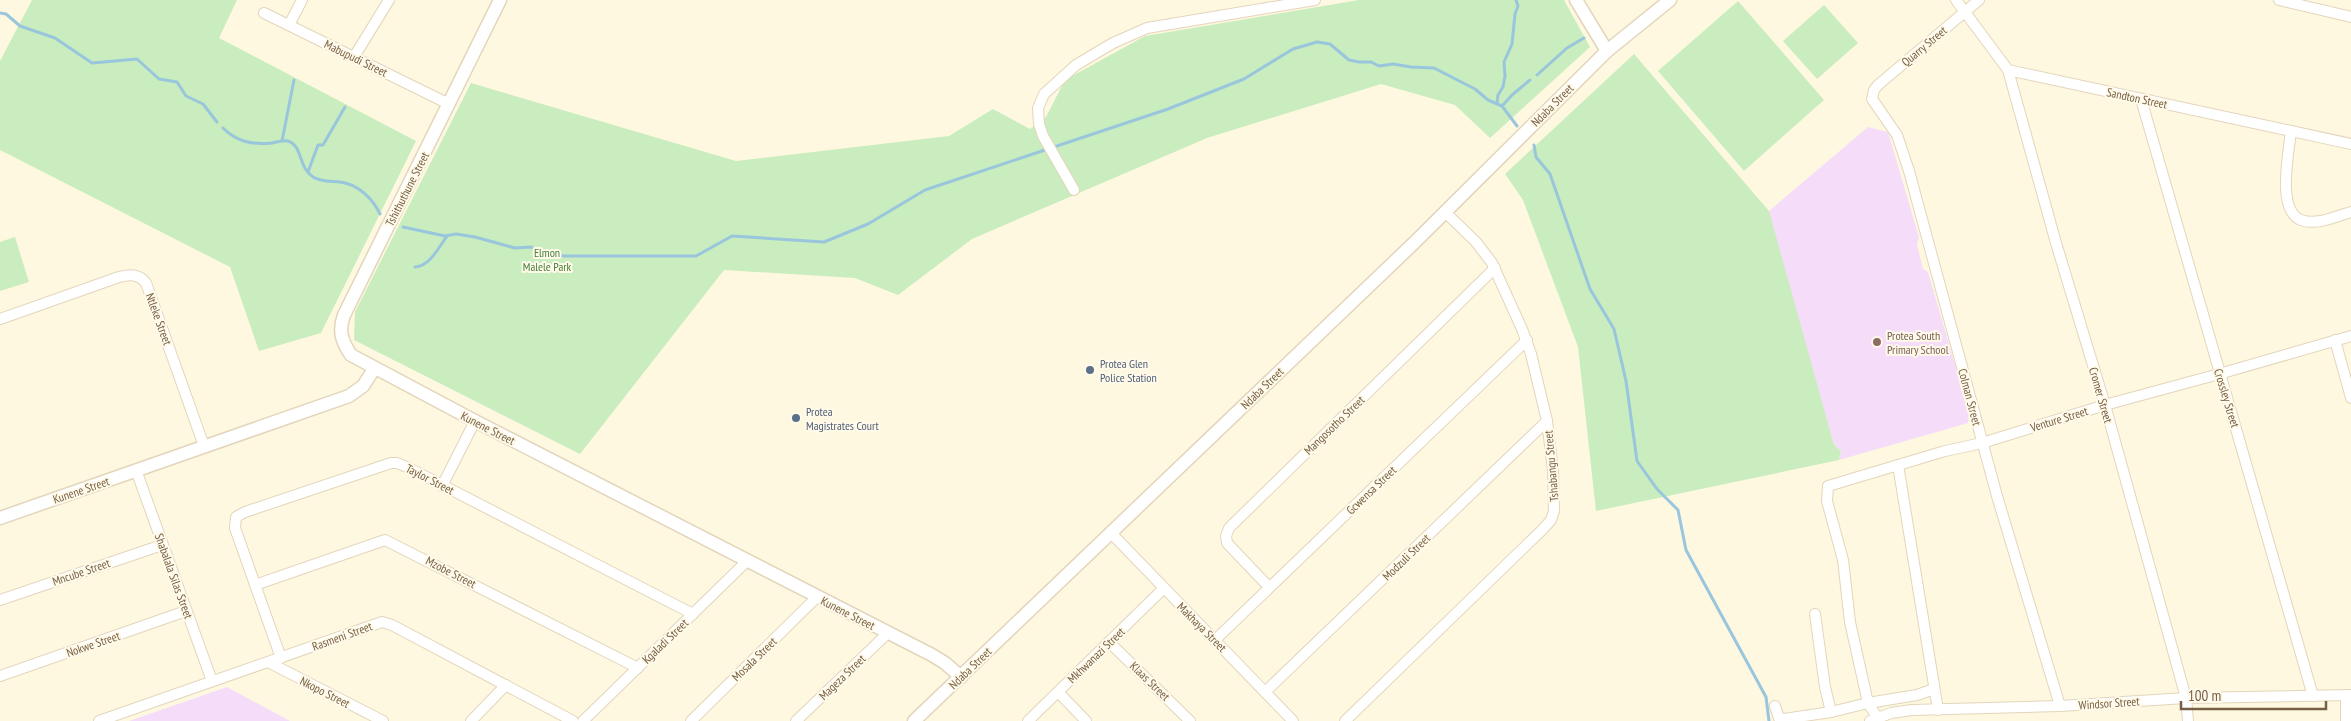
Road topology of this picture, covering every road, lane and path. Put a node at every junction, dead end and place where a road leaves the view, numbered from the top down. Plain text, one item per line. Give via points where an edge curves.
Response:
1 (302, 0) edge
2 (389, 0) edge
3 (500, 0) edge
4 (1315, 0) edge
5 (1576, 0) edge
6 (1670, 0) edge
7 (1956, 0) edge
8 (1979, 0) edge
9 (2279, 0) edge
10 (1965, 11) junction
11 (264, 13) dead end
12 (2351, 17) edge
13 (289, 25) junction
14 (1607, 51) junction
15 (354, 57) junction
16 (2008, 70) junction
17 (1872, 94) joint
18 (2141, 99) junction
19 (449, 104) junction
20 (2291, 131) junction
21 (2351, 144) edge
22 (1074, 190) dead end
23 (1445, 212) junction
24 (2351, 212) edge
25 (1495, 268) junction
26 (0, 319) edge
27 (2351, 336) edge
28 (1527, 340) junction
29 (2334, 340) junction
30 (374, 369) junction
31 (2220, 374) junction
32 (2351, 398) edge
33 (2104, 405) junction
34 (1547, 421) junction
35 (475, 422) junction
36 (1982, 443) junction
37 (204, 446) junction
38 (1898, 465) junction
39 (136, 470) junction
40 (442, 486) junction
41 (0, 518) edge
42 (1111, 533) junction
43 (162, 545) junction
44 (747, 561) junction
45 (255, 585) junction
46 (1269, 587) junction
47 (1163, 589) junction
48 (818, 597) junction
49 (0, 600) edge
50 (186, 611) junction
51 (694, 614) junction
52 (1814, 614) dead end
53 (888, 633) junction
54 (1215, 640) junction
55 (1109, 642) junction
56 (281, 658) junction
57 (268, 662) junction
58 (638, 668) junction
59 (0, 676) edge
60 (961, 677) junction
61 (212, 682) junction
62 (506, 685) junction
63 (1934, 689) junction
64 (1058, 692) junction
65 (1265, 692) junction
66 (2313, 696) junction
67 (2348, 696) edge
68 (2186, 698) junction
69 (1868, 702) junction
70 (1775, 706) dead end
71 (2060, 706) junction
72 (1938, 710) junction
73 (1831, 712) junction
74 (1873, 719) edge
75 (99, 721) edge
76 (383, 721) edge
77 (472, 721) edge
78 (574, 721) edge
79 (583, 721) edge
80 (691, 721) edge
81 (796, 721) edge
82 (914, 721) edge
83 (1028, 721) edge
84 (1086, 721) edge
85 (1190, 721) edge
86 (1293, 721) edge
87 (1345, 721) edge
88 (2188, 721) edge
89 (2346, 721) edge

1 - 13 street
2 - 15 street
3 - 19 street, Tshithuthune Street
4 - 22 street via 1147,28 1076,65 1044,94 1038,108 1043,136
5 - 14 street
6 - 14 street, Ndaba Street
7 - 10 street
8 - 10 street, Quarry Street
9 - 12 street
10 - 16 street
10 - 17 street, Quarry Street via 1878,85
11 - 13 street, Mabupudi Street
13 - 15 street, Mabupudi Street
14 - 23 street, Ndaba Street
15 - 19 street, Mabupudi Street
16 - 18 street, Sandton Street
16 - 33 street, Cromer Street
17 - 36 street, Colman Street via 1874,104 1897,136 1907,163
18 - 20 street, Sandton Street
18 - 31 street, Crossley Street
19 - 30 street, Tshithuthune Street via 341,326 344,344 351,355
20 - 21 street, Sandton Street
20 - 24 street via 2286,196 2294,215 2310,222
23 - 25 street, Tshabangu Street via 1476,242
23 - 42 street, Ndaba Street
25 - 28 street, Tshabangu Street
25 - 46 street, Mangosotho Street via 1229,528 1226,540 1230,548
26 - 37 street, Ntleke Street via 119,277 131,275 141,278 146,284
27 - 29 street, Venture Street
28 - 34 street, Tshabangu Street
28 - 46 street, Gcwensa Street
29 - 31 street, Venture Street
29 - 32 street
30 - 35 street, Kunene Street
30 - 37 street, Kunene Street via 363,386 348,396
31 - 33 street, Venture Street
31 - 66 street, Crossley Street
33 - 36 street, Venture Street
33 - 68 street, Cromer Street
34 - 65 street, Modzuli Street
34 - 87 street, Tshabangu Street via 1555,498 1551,520
35 - 40 street
35 - 44 street, Kunene Street
36 - 38 street, Venture Street
36 - 71 street, Colman Street
37 - 39 street, Kunene Street
38 - 63 street
38 - 69 street, Venture Street via 1830,485 1826,494 1843,560 1850,622
39 - 41 street, Kunene Street
39 - 43 street, Shabalala Silas Street
40 - 45 street, Taylor Street via 400,464 391,463 241,513 235,526
40 - 51 street, Taylor Street
42 - 47 street, Makhaya Street
42 - 60 street, Ndaba Street
43 - 49 street, Mncube Street
43 - 50 street, Shabalala Silas Street
44 - 48 street, Kunene Street
44 - 51 street, Kgaladi Street
45 - 56 street, Taylor Street
45 - 58 street, Mzobe Street via 377,541 388,541
46 - 54 street, Gcwensa Street
47 - 54 street, Makhaya Street
47 - 55 street, Mkhwanazi Street
48 - 53 street, Kunene Street
48 - 80 street, Mosala Street
50 - 59 street, Nokwe Street
50 - 61 street, Shabalala Silas Street
51 - 58 street, Kgaladi Street
52 - 73 street
53 - 60 street, Kunene Street via 941,660
53 - 81 street, Mageza Street
54 - 65 street, Makhaya Street
55 - 64 street, Mkhwanazi Street
55 - 85 street, Klaas Street
56 - 57 street, Rasmeni Street
56 - 62 street, Rasmeni Street via 382,622
57 - 61 street, Rasmeni Street
57 - 76 street, Nkopo Street
58 - 79 street, Kgaladi Street
60 - 82 street, Ndaba Street
61 - 75 street, Rasmeni Street
62 - 77 street
62 - 78 street, Rasmeni Street
63 - 69 street via 1917,695
63 - 72 street
64 - 83 street, Mkhwanazi Street
64 - 84 street
65 - 86 street, Makhaya Street
66 - 67 street, Windsor Street
66 - 68 street, Windsor Street
67 - 89 street
68 - 71 street, Windsor Street
68 - 88 street, Cromer Street
69 - 73 street
69 - 74 street, Venture Street
70 - 73 street via 1779,718 1784,719
71 - 72 street, Windsor Street
72 - 74 street, Windsor Street via 1912,710

